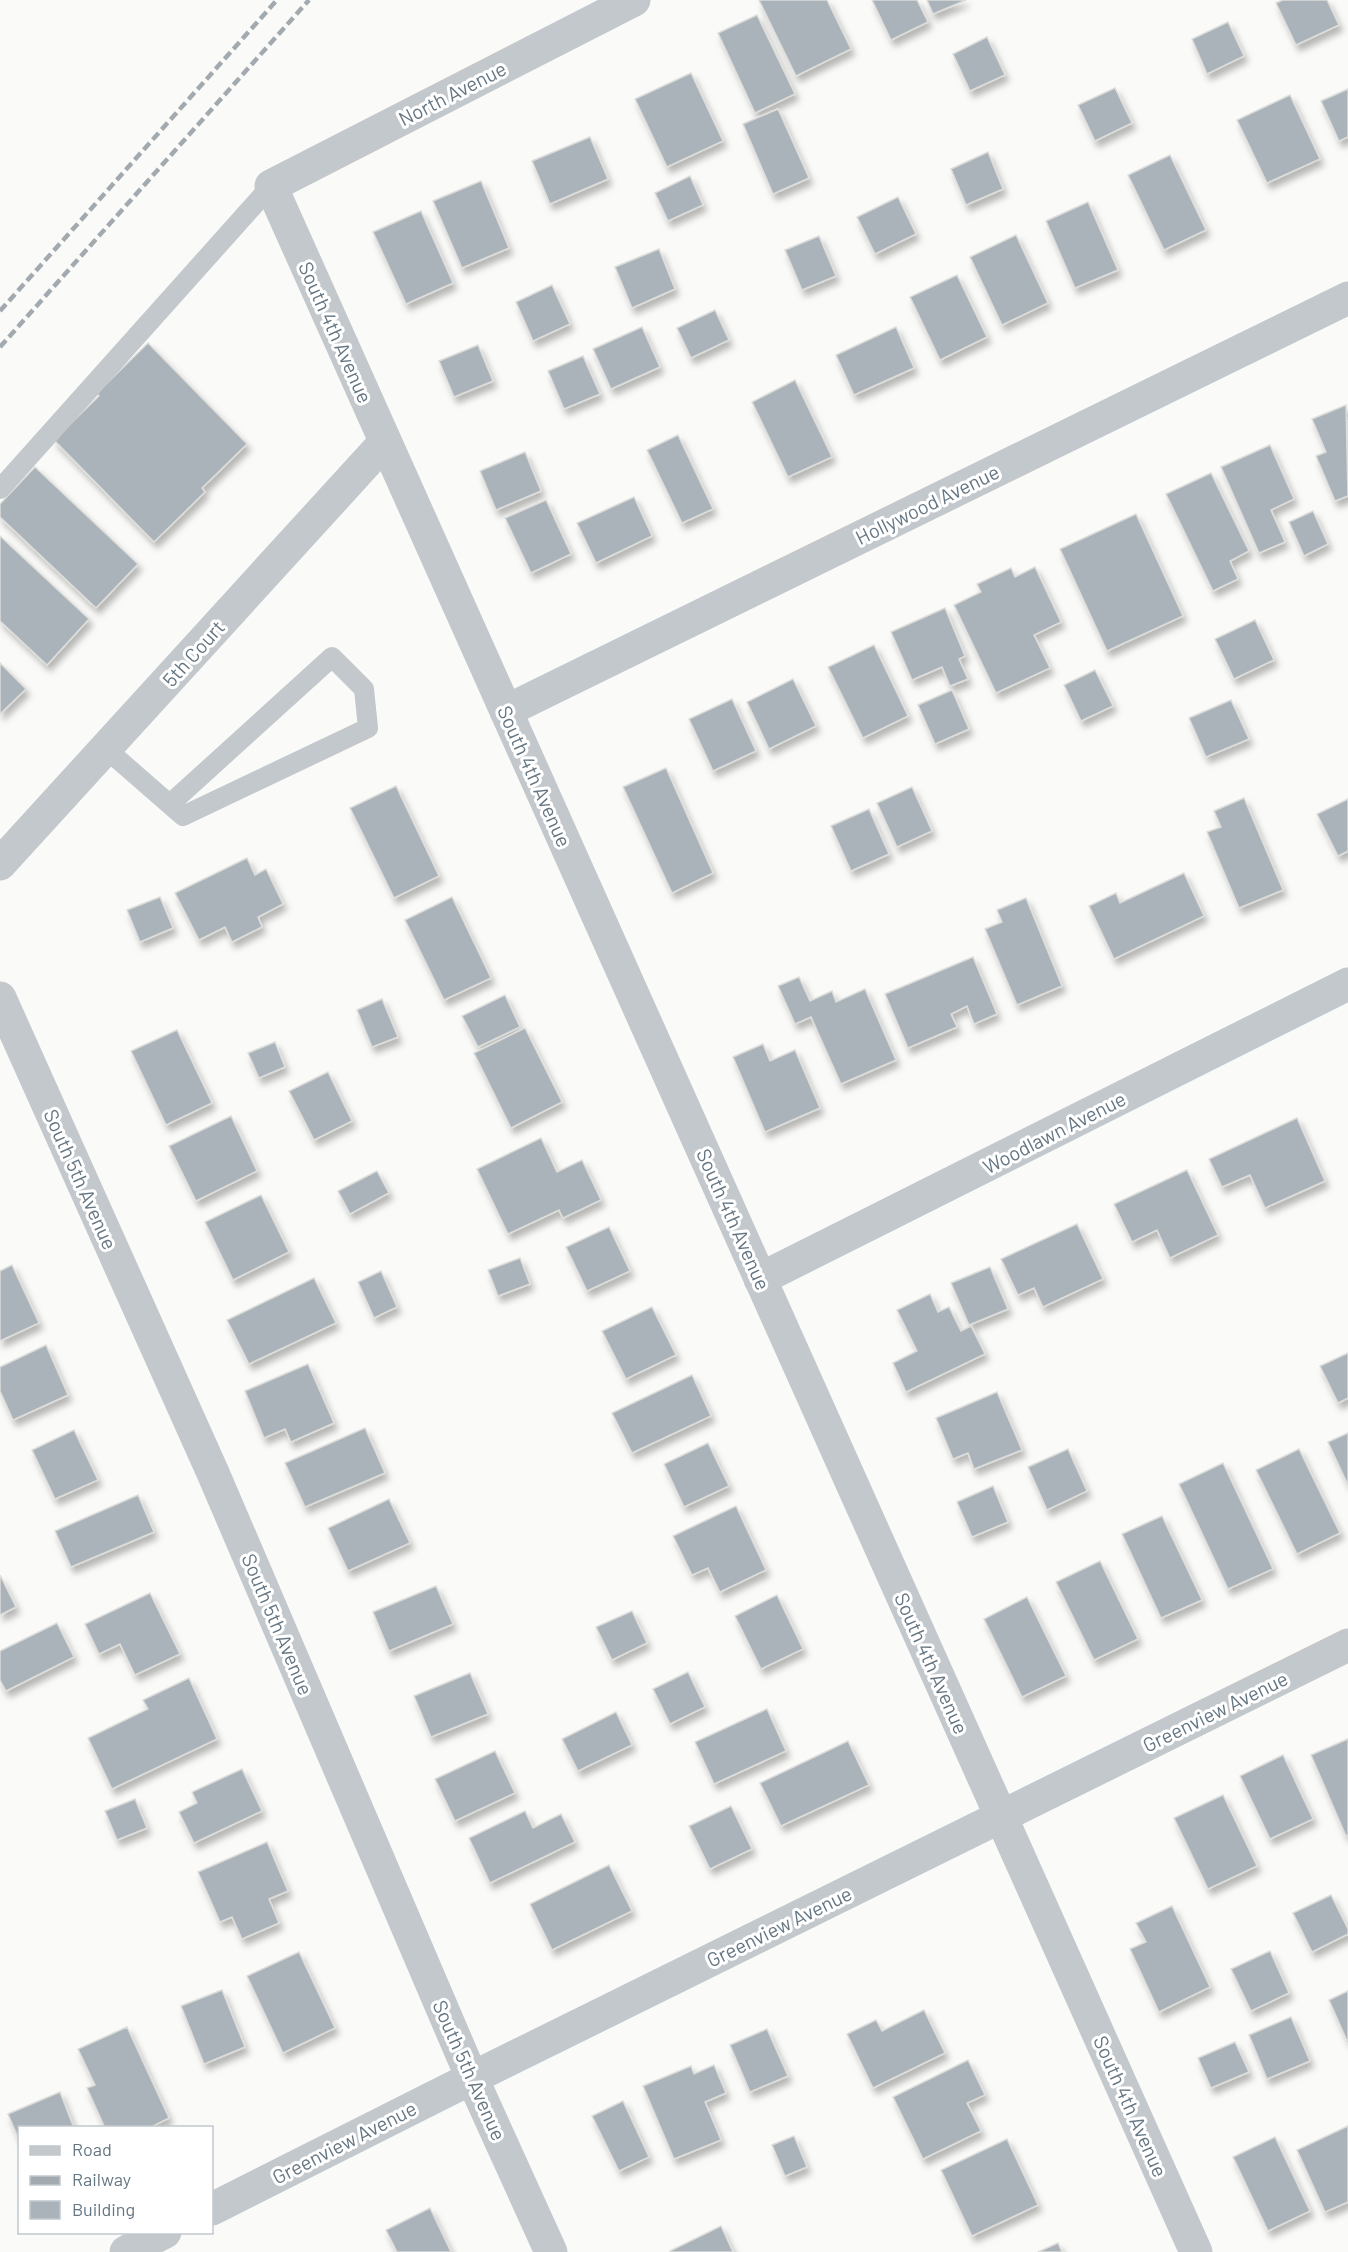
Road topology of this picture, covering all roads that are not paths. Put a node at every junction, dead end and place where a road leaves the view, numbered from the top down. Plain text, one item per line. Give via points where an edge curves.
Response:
1 (634, 0) edge
2 (271, 186) junction
3 (1348, 298) edge
4 (385, 442) junction
5 (0, 489) edge
6 (506, 711) junction
7 (105, 748) junction
8 (170, 804) junction
9 (0, 864) edge
10 (1348, 984) edge
11 (0, 998) edge
12 (760, 1279) junction
13 (1348, 1645) edge
14 (1001, 1816) junction
15 (472, 2078) junction
16 (213, 2208) edge
17 (161, 2234) edge
18 (126, 2252) edge
19 (551, 2252) edge
20 (1196, 2252) edge

1 - 2 street, North Avenue
2 - 4 street, South 4th Avenue
2 - 5 lane
3 - 6 street, Hollywood Avenue
4 - 6 street, South 4th Avenue
4 - 7 street, 5th Court
6 - 12 street, South 4th Avenue
7 - 8 lane
7 - 9 street, 5th Court
8 - 8 lane via 183,816 368,728 364,689 332,657
10 - 12 street, Woodlawn Avenue
11 - 15 street, South 5th Avenue via 213,1473
12 - 14 street, South 4th Avenue
13 - 14 street, Greenview Avenue
14 - 15 street, Greenview Avenue
14 - 20 street, South 4th Avenue
15 - 16 street, Greenview Avenue
15 - 19 street, South 5th Avenue
17 - 18 street

